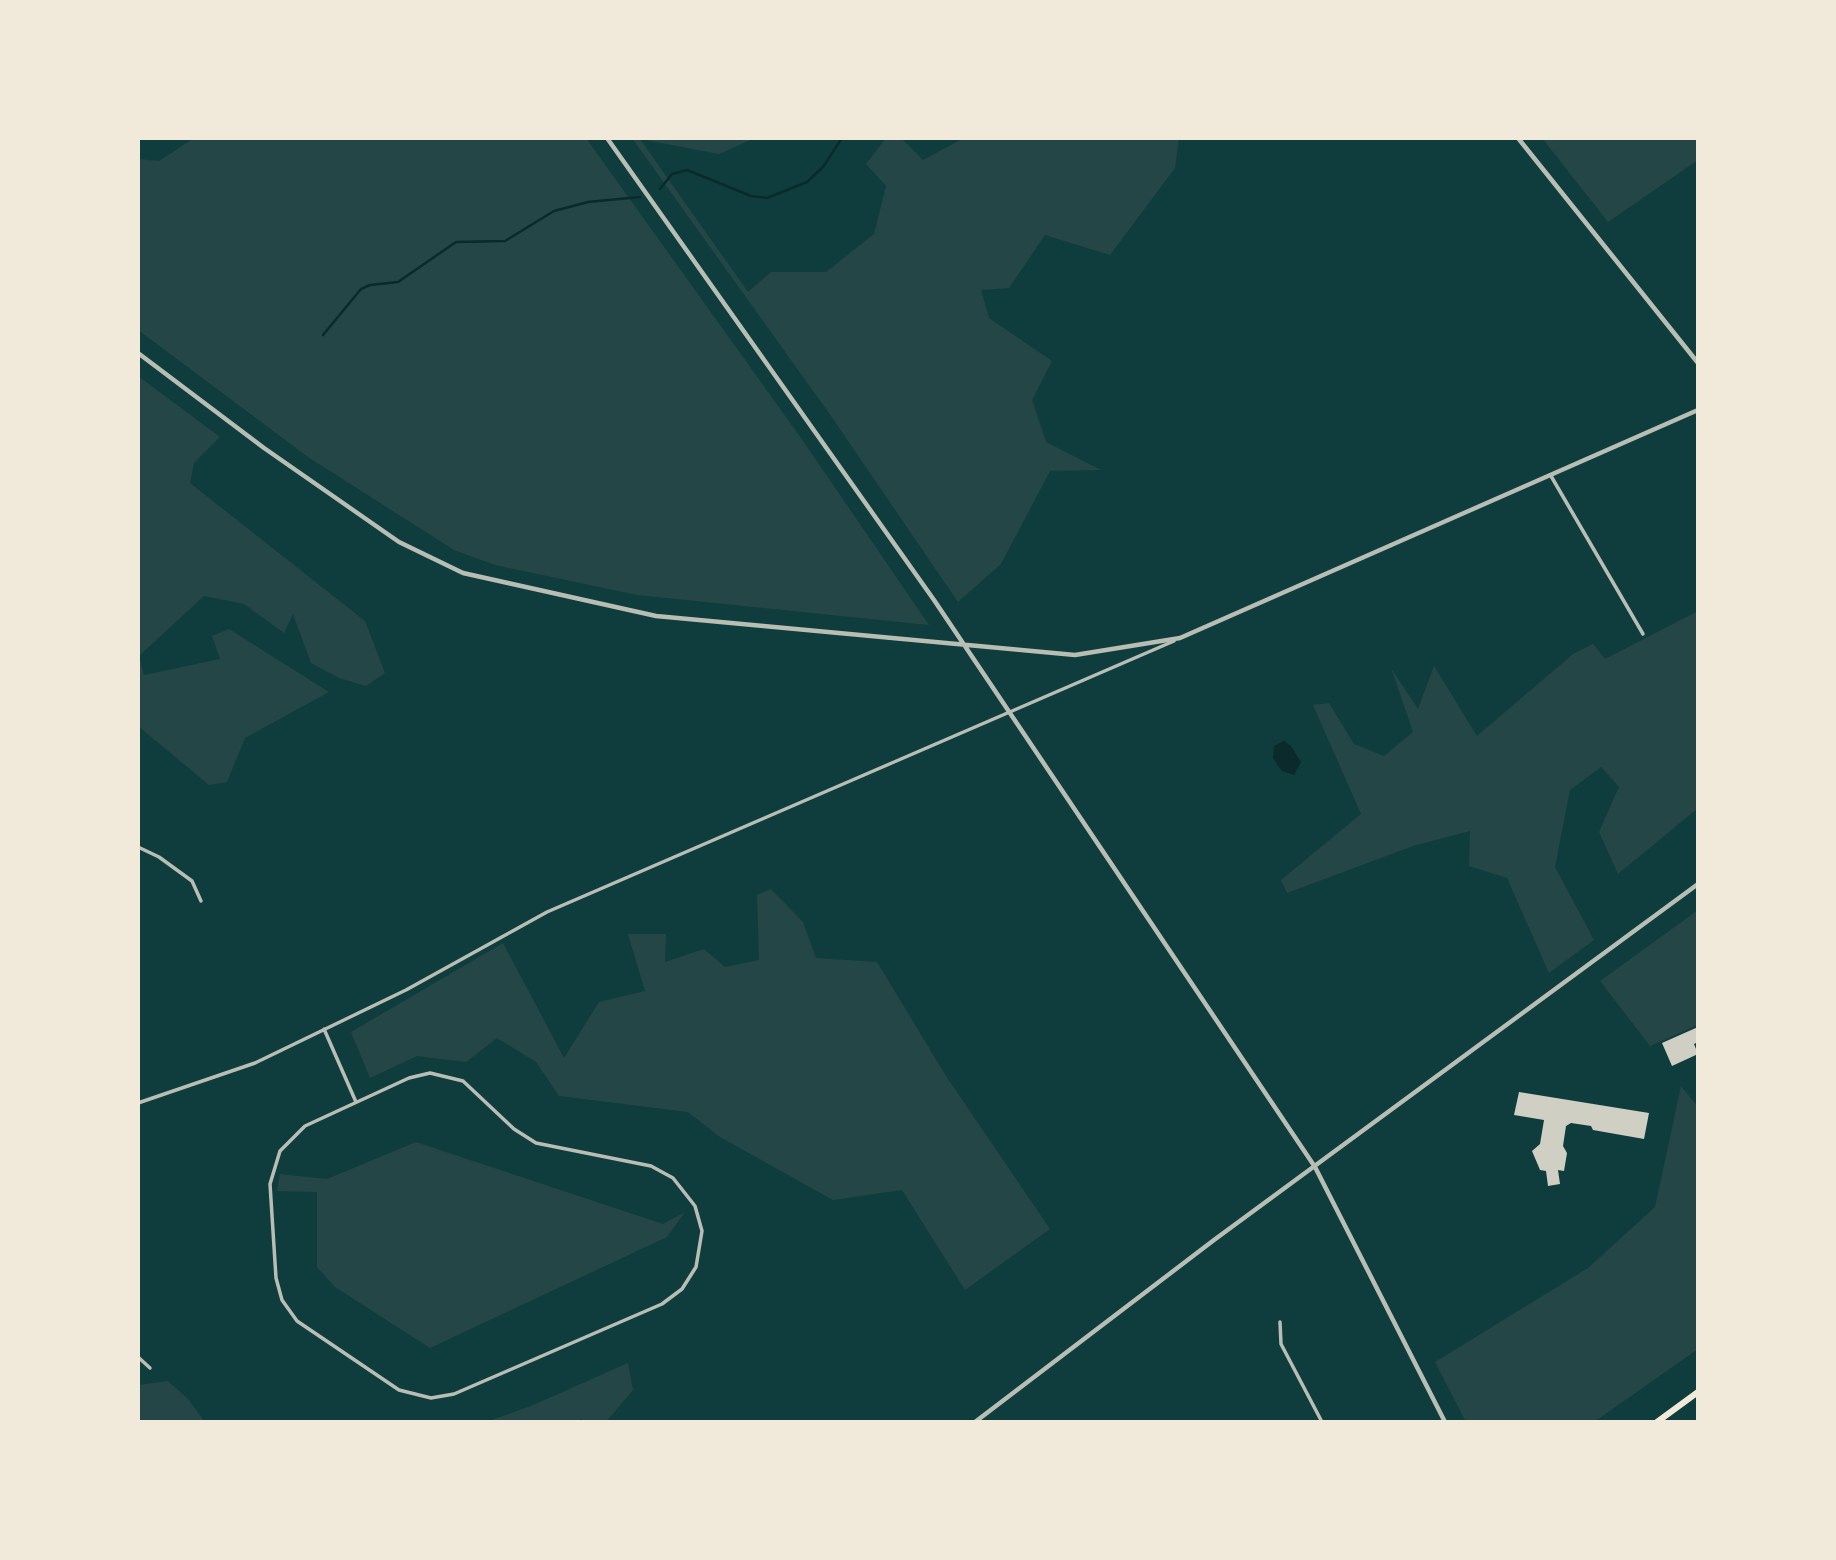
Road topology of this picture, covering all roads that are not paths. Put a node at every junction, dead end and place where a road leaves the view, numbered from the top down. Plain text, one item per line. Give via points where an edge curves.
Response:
1 (607, 138) edge
2 (1518, 138) edge
3 (138, 353) edge
4 (1698, 363) edge
5 (1698, 410) edge
6 (1550, 476) junction
7 (1643, 634) dead end
8 (1180, 638) junction
9 (966, 647) junction
10 (1009, 712) junction
11 (138, 847) edge
12 (1698, 884) edge
13 (201, 901) dead end
14 (324, 1029) junction
15 (356, 1102) junction
16 (138, 1104) edge
17 (1315, 1167) junction
18 (1280, 1322) dead end
19 (138, 1357) edge
20 (150, 1368) dead end
21 (1698, 1392) edge
22 (1443, 1421) edge
23 (975, 1422) edge
24 (1322, 1422) edge
25 (1655, 1422) edge

1 - 9 street
2 - 4 street
3 - 9 street via 399,542 463,573 656,616
5 - 6 street
6 - 7 street
6 - 8 street
8 - 9 street via 1075,655
8 - 10 street
9 - 10 street
10 - 14 street via 547,912 406,990
10 - 17 street
11 - 13 street via 192,881
12 - 17 street
14 - 15 street
14 - 16 street via 256,1063
15 - 15 street via 409,1078 442,1074 472,1087 514,1129 536,1143 663,1171 689,1195 700,1218 702,1243 696,1267 681,1289 662,1304 454,1394 431,1398 399,1390 297,1321 282,1300 276,1278 270,1184 275,1160 296,1132
17 - 22 street
17 - 23 street
18 - 24 street via 1281,1344
19 - 20 street
21 - 25 highway

